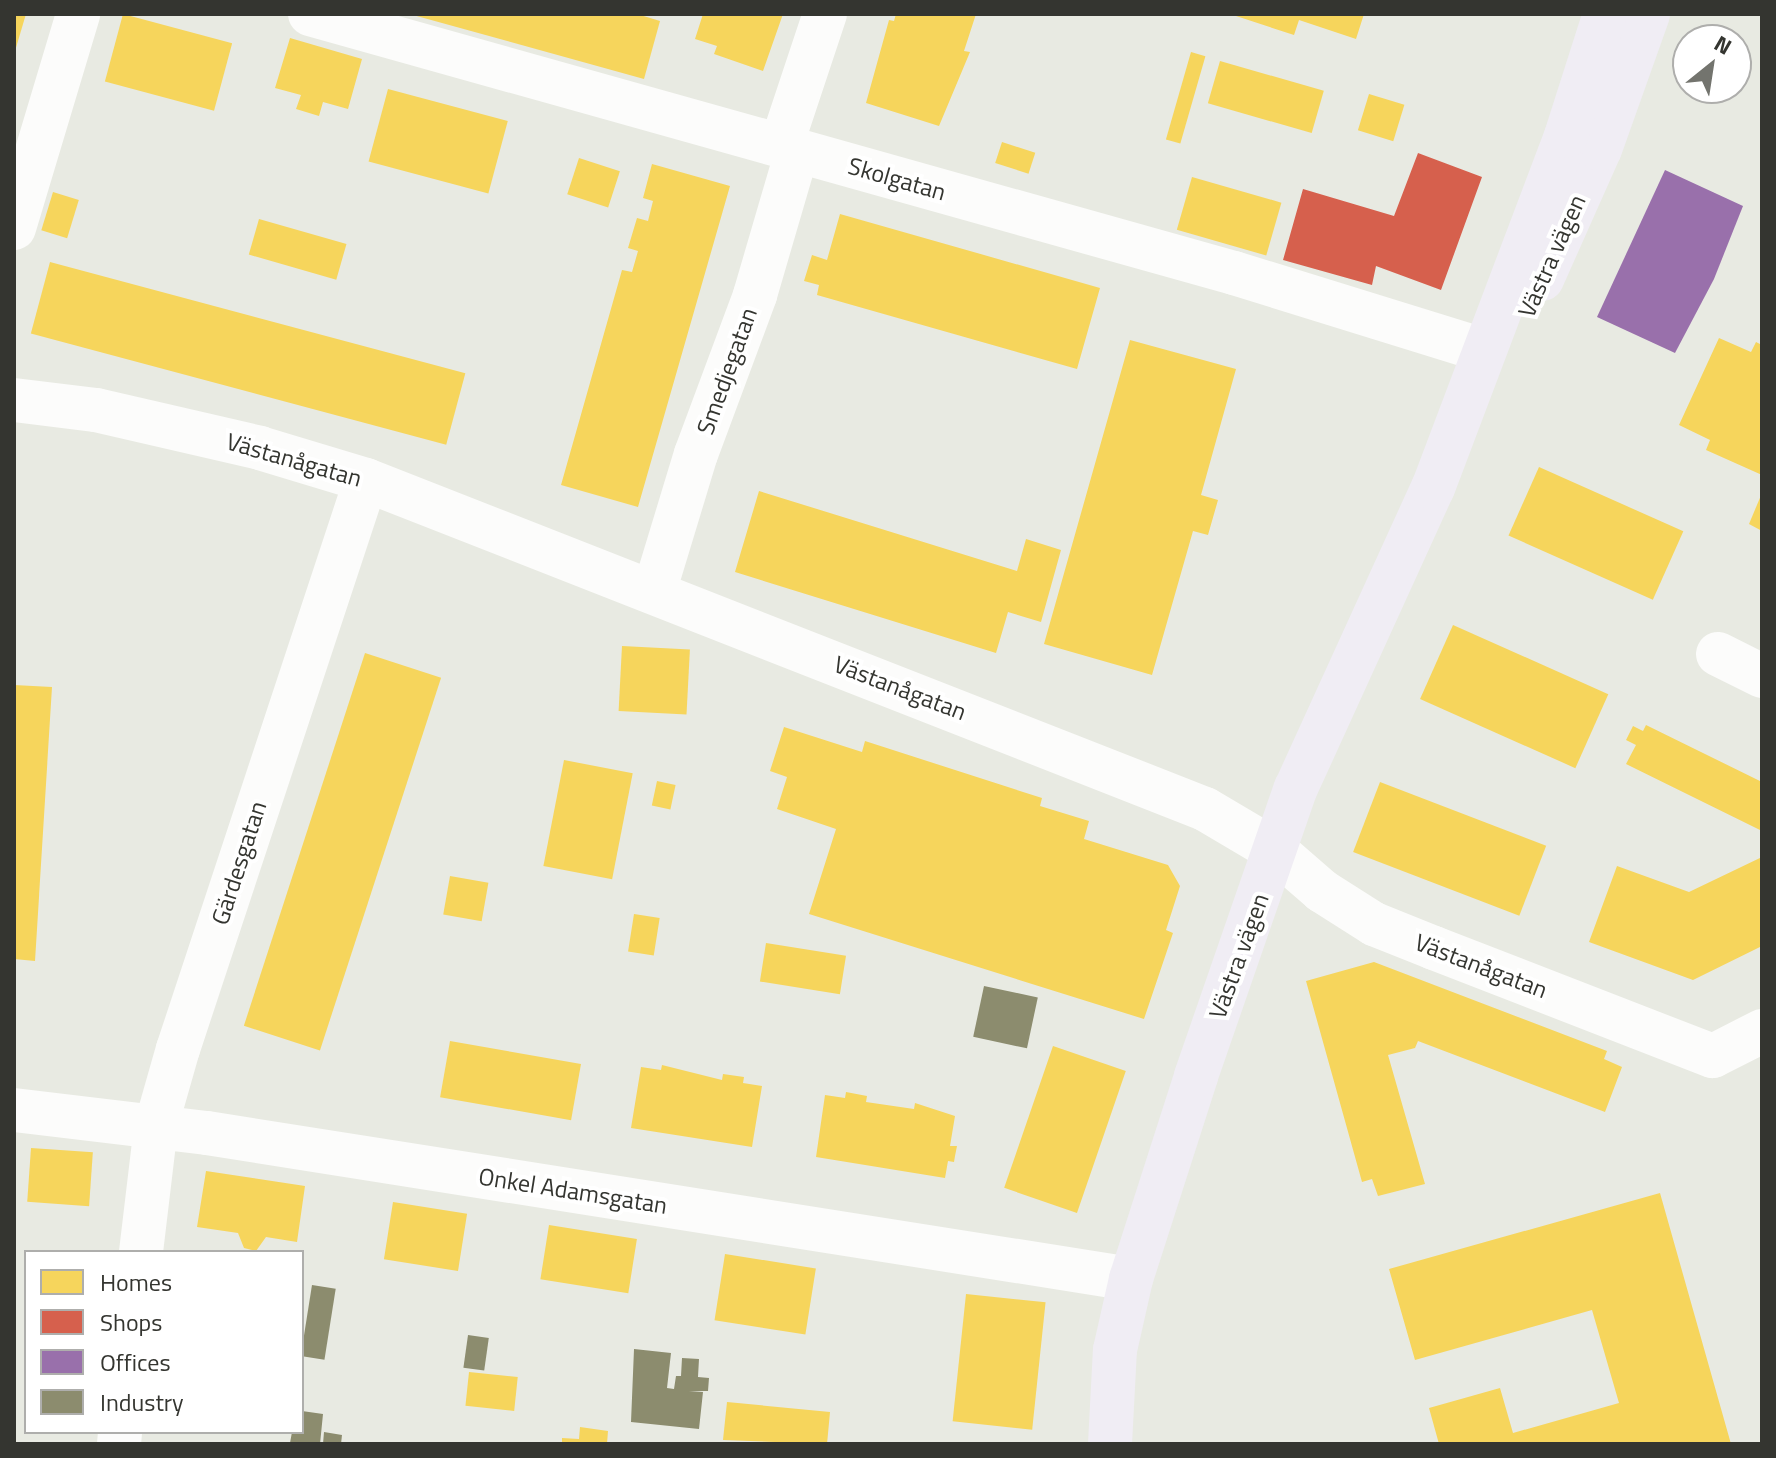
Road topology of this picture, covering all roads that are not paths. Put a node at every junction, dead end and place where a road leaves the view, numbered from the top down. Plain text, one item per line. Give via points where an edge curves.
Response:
1 (78, 14) edge
2 (825, 14) edge
3 (1605, 14) edge
4 (1648, 14) edge
5 (315, 15) edge
6 (789, 148) junction
7 (14, 228) edge
8 (1482, 350) junction
9 (14, 400) edge
10 (366, 480) junction
11 (1433, 488) junction
12 (654, 592) junction
13 (1718, 654) dead end
14 (1762, 676) edge
15 (1276, 851) junction
16 (1757, 1046) edge
17 (14, 1110) edge
18 (156, 1126) junction
19 (141, 1250) edge
20 (1131, 1279) junction
21 (1110, 1444) edge

1 - 7 street
2 - 6 street, Smedjegatan
3 - 8 main road, Västra vägen via 1566,136
4 - 11 main road, Västra vägen via 1600,149 1505,363
5 - 6 street, Skolgatan
6 - 8 street, Skolgatan via 1429,329
6 - 12 street, Smedjegatan via 755,295 696,454
8 - 11 main road, Västra vägen
9 - 10 street, Västanågatan via 96,410 260,448
10 - 12 street, Västanågatan
10 - 18 street, Gärdesgatan
11 - 15 main road, Västra vägen via 1296,788
12 - 15 street, Västanågatan via 1205,809
13 - 14 street
15 - 16 street, Västanågatan via 1322,891 1374,924 1713,1056
15 - 20 main road, Västra vägen
17 - 18 street, Onkel Adamsgatan
18 - 19 street, Gärdesgatan
18 - 20 street, Onkel Adamsgatan
20 - 21 main road, Västra vägen via 1115,1350

